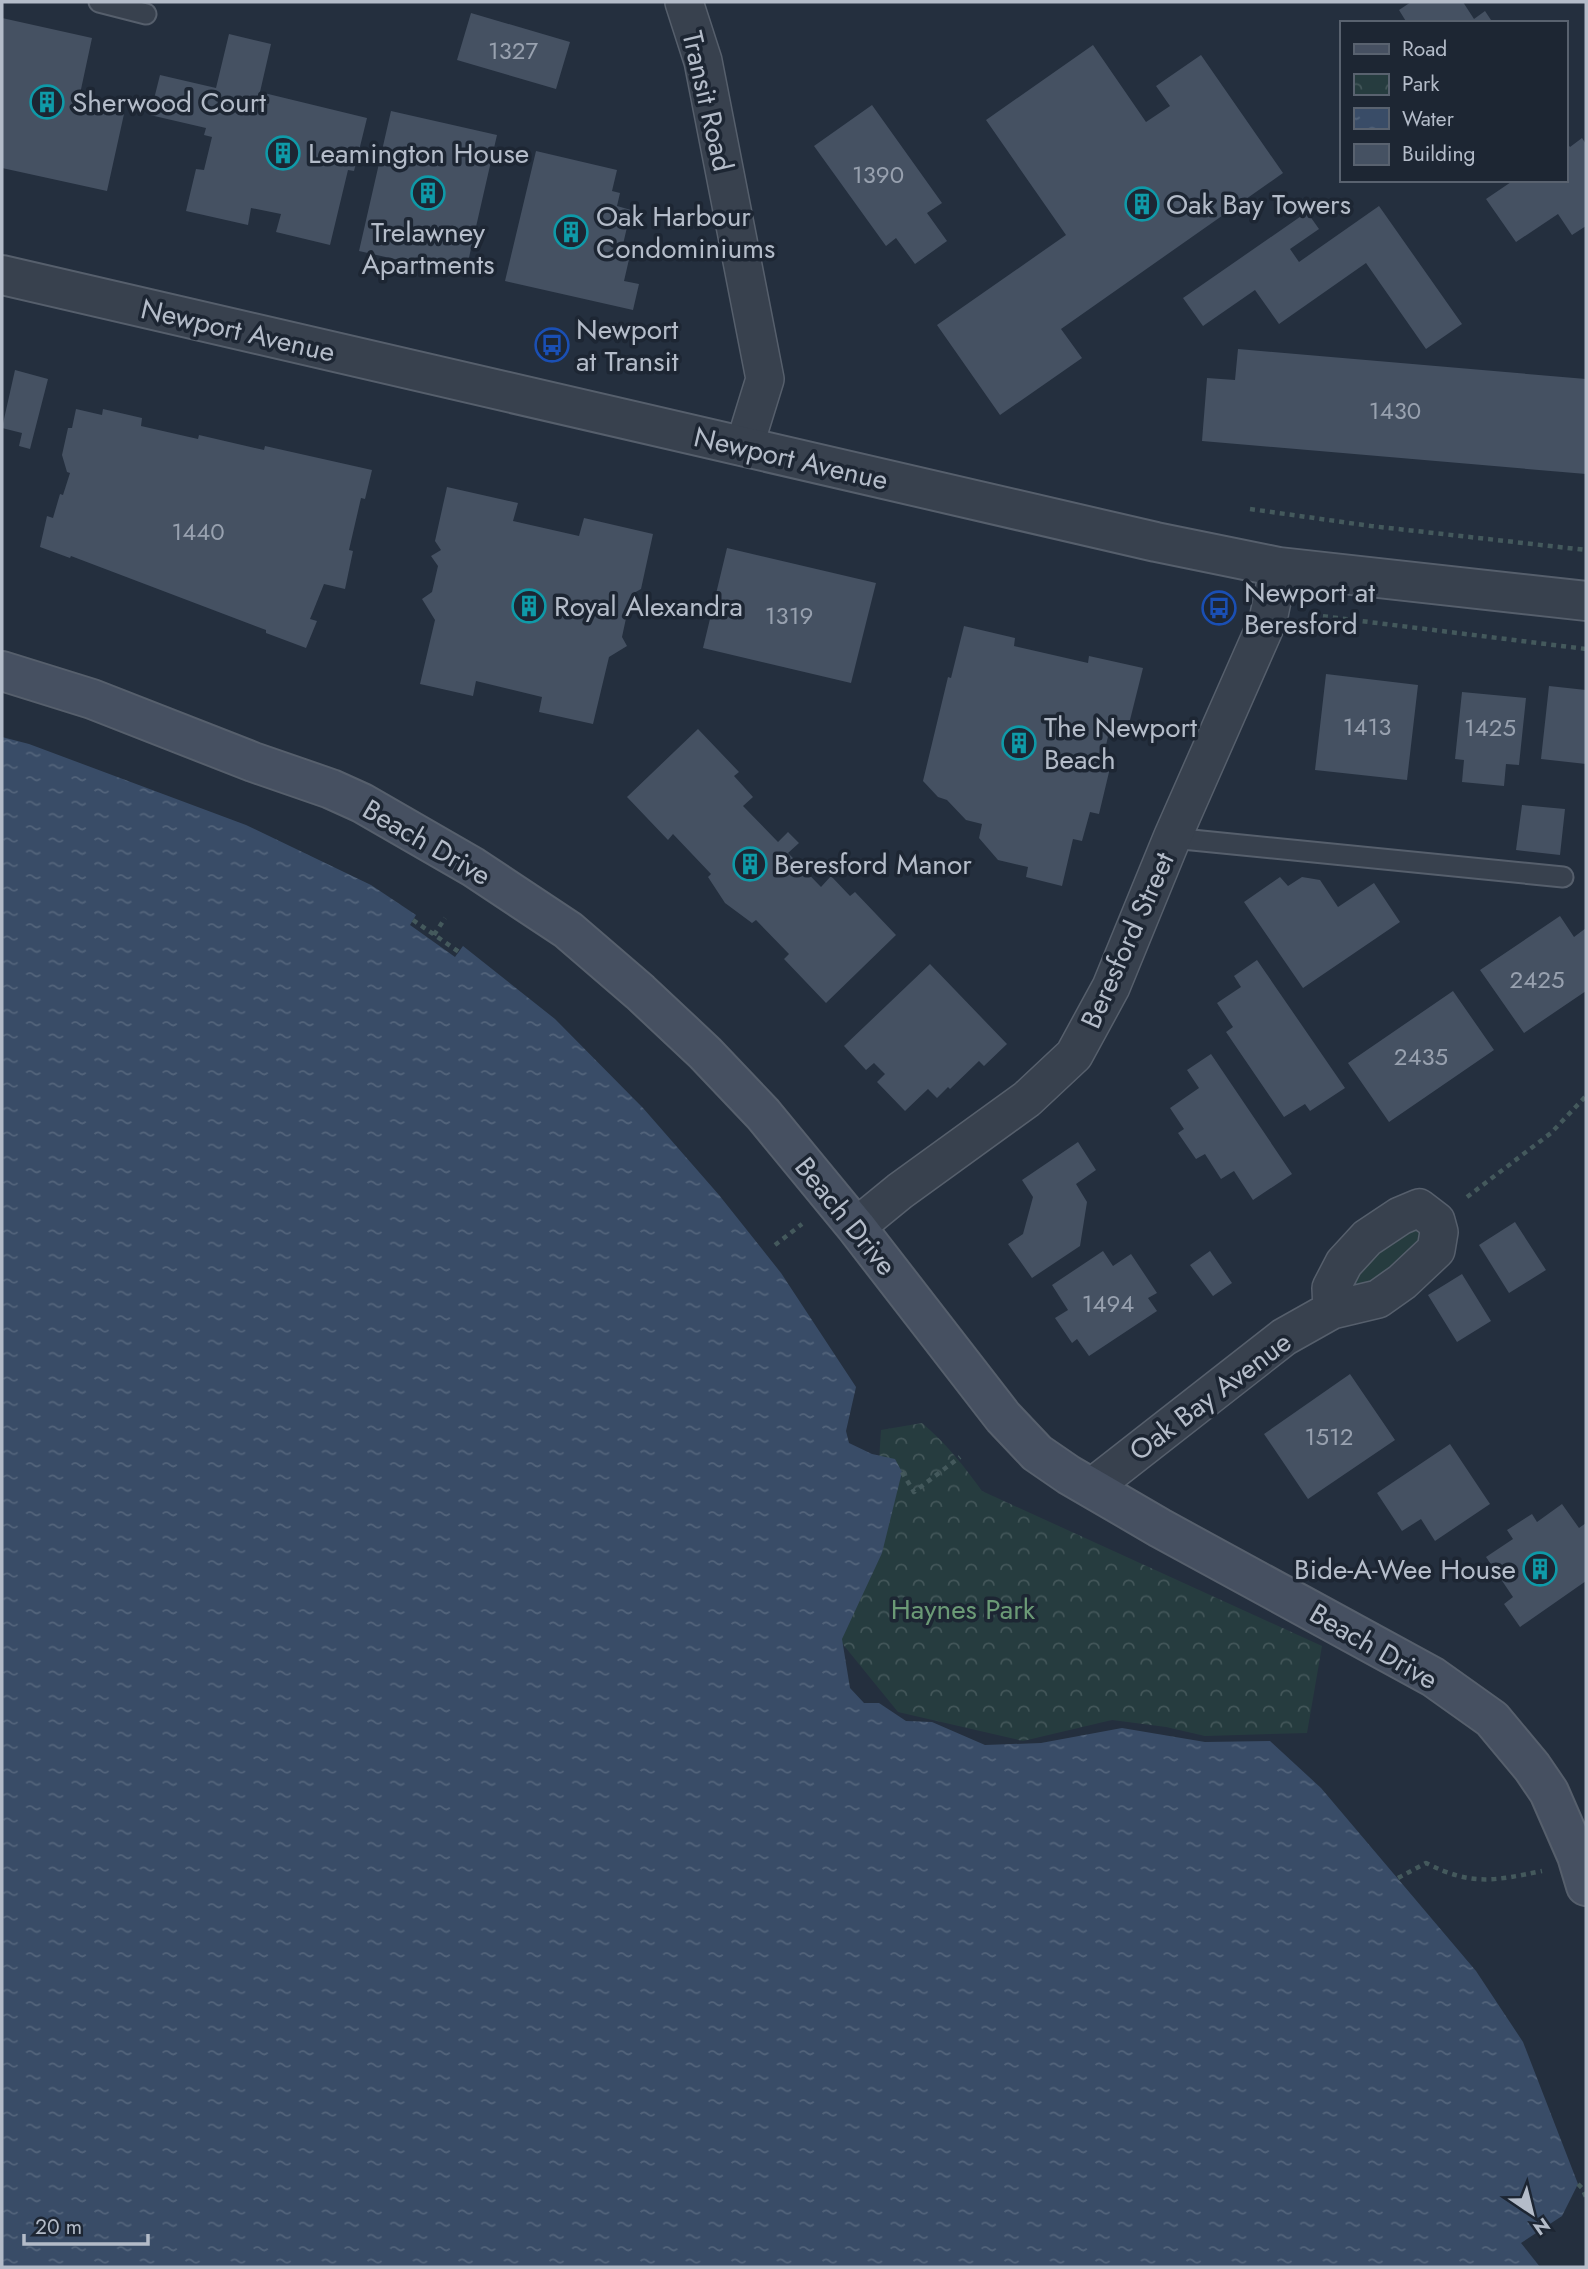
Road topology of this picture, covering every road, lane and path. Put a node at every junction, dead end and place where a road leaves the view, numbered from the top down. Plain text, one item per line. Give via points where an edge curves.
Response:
1 (99, 2) edge
2 (684, 2) edge
3 (146, 14) dead end
4 (2, 275) edge
5 (744, 447) junction
6 (1250, 509) dead end
7 (1586, 550) edge
8 (1279, 567) junction
9 (1586, 601) edge
10 (1313, 615) dead end
11 (1586, 649) edge
12 (2, 671) edge
13 (1172, 838) junction
14 (1563, 877) dead end
15 (445, 918) dead end
16 (412, 920) dead end
17 (434, 935) junction
18 (459, 952) dead end
19 (1586, 1096) edge
20 (1497, 1173) dead end
21 (803, 1223) dead end
22 (856, 1227) junction
23 (775, 1245) dead end
24 (1332, 1311) dead end
25 (960, 1457) dead end
26 (901, 1472) dead end
27 (1091, 1488) junction
28 (1546, 1870) dead end
29 (1398, 1878) dead end
30 (1586, 1886) edge
31 (1578, 2184) dead end
32 (1586, 2197) edge

1 - 3 lane
2 - 5 street, Transit Road via 702,61 765,379
4 - 5 street, Newport Avenue
5 - 8 street, Newport Avenue
6 - 7 path
8 - 9 street, Newport Avenue
8 - 13 street, Beresford Street via 1268,620
10 - 11 path
12 - 22 main road, Beach Drive via 92,699 331,789 506,887 569,930 705,1053
13 - 14 lane
13 - 22 street, Beresford Street via 1111,987 1074,1055 1027,1099
15 - 17 path
16 - 17 path
17 - 18 path
19 - 20 path via 1551,1133
21 - 23 path
22 - 27 main road, Beach Drive via 1003,1417 1037,1454
24 - 27 street, Oak Bay Avenue via 1284,1337
25 - 26 path via 914,1492
27 - 30 main road, Beach Drive via 1433,1677 1492,1719 1549,1792
28 - 29 path via 1483,1881 1451,1875 1426,1863
31 - 32 path

